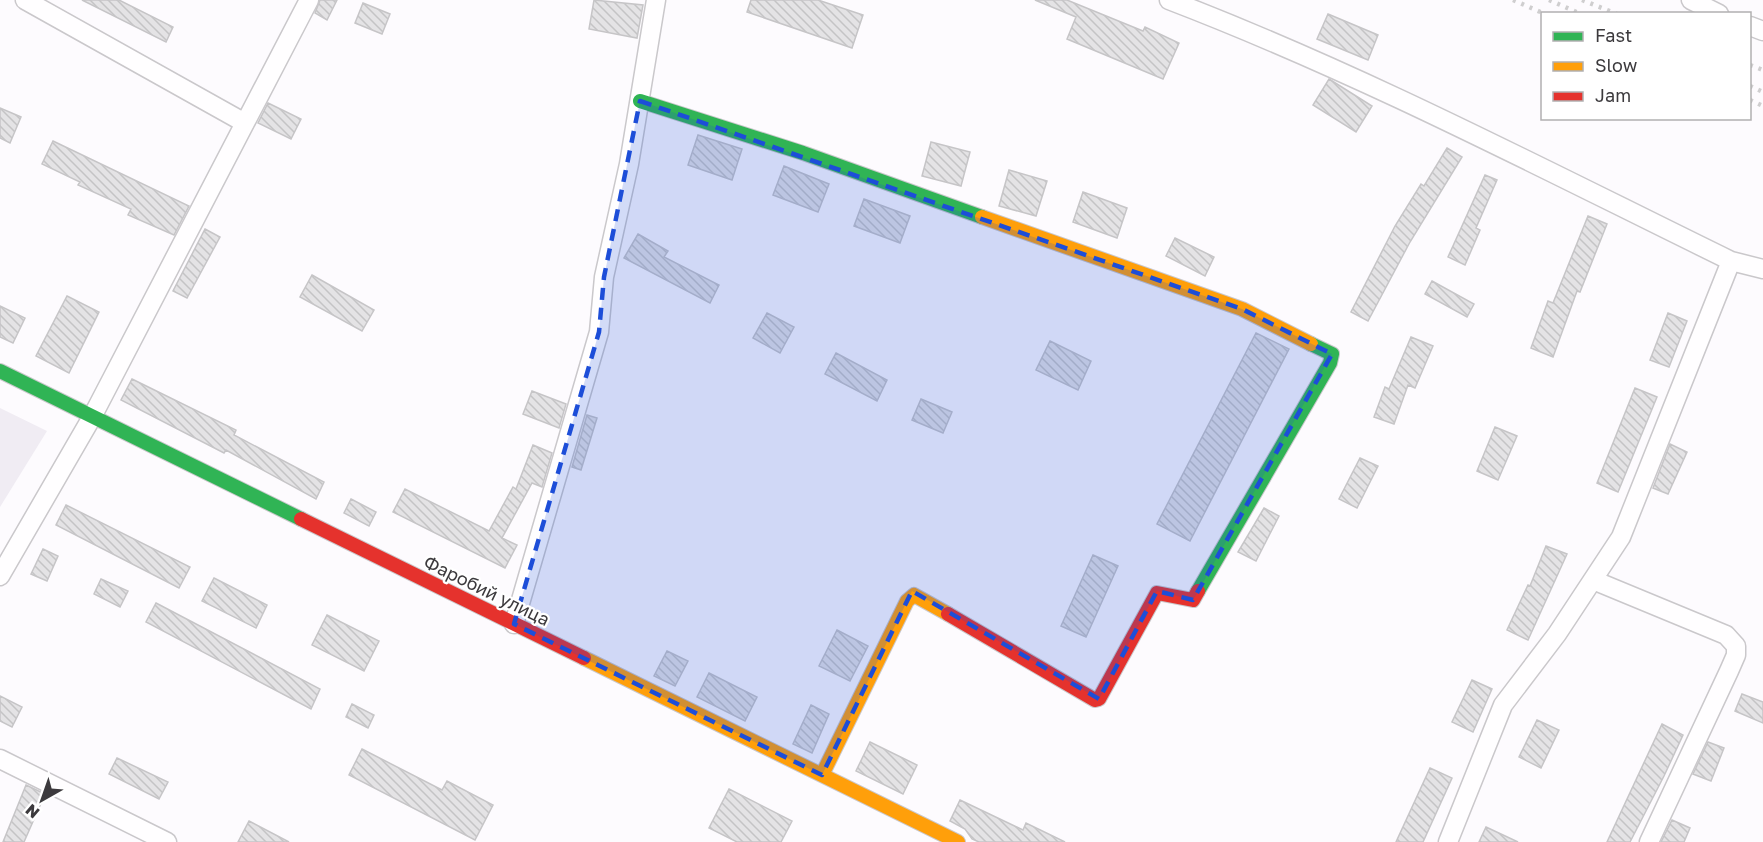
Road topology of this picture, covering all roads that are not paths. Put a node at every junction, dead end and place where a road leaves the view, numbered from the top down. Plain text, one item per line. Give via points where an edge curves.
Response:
1 (25, 0) edge
2 (309, 0) edge
3 (656, 0) edge
4 (1169, 0) edge
5 (1691, 0) edge
6 (1715, 12) edge
7 (640, 101) junction
8 (245, 123) junction
9 (1731, 261) junction
10 (1763, 269) edge
11 (0, 371) edge
12 (92, 417) junction
13 (0, 576) edge
14 (1593, 580) junction
15 (514, 624) junction
16 (0, 759) edge
17 (822, 775) junction
18 (167, 842) edge
19 (958, 842) edge
20 (1448, 842) edge
21 (1648, 842) edge

1 - 8 street
2 - 8 street
3 - 7 street
4 - 9 street via 1255,33 1392,95
5 - 6 street
7 - 15 street via 604,277 599,332
7 - 17 street via 803,153 1242,309 1332,354 1193,600 1157,592 1099,699 914,595 907,601
8 - 12 street
9 - 10 street
9 - 14 street via 1621,537
11 - 12 street, Фаробий улица
12 - 13 street
12 - 15 street, Фаробий улица
14 - 20 street via 1503,705
14 - 21 street via 1726,635 1736,646 1736,656
15 - 17 street, Фаробий улица
16 - 18 street
17 - 19 street, Фаробий улица

